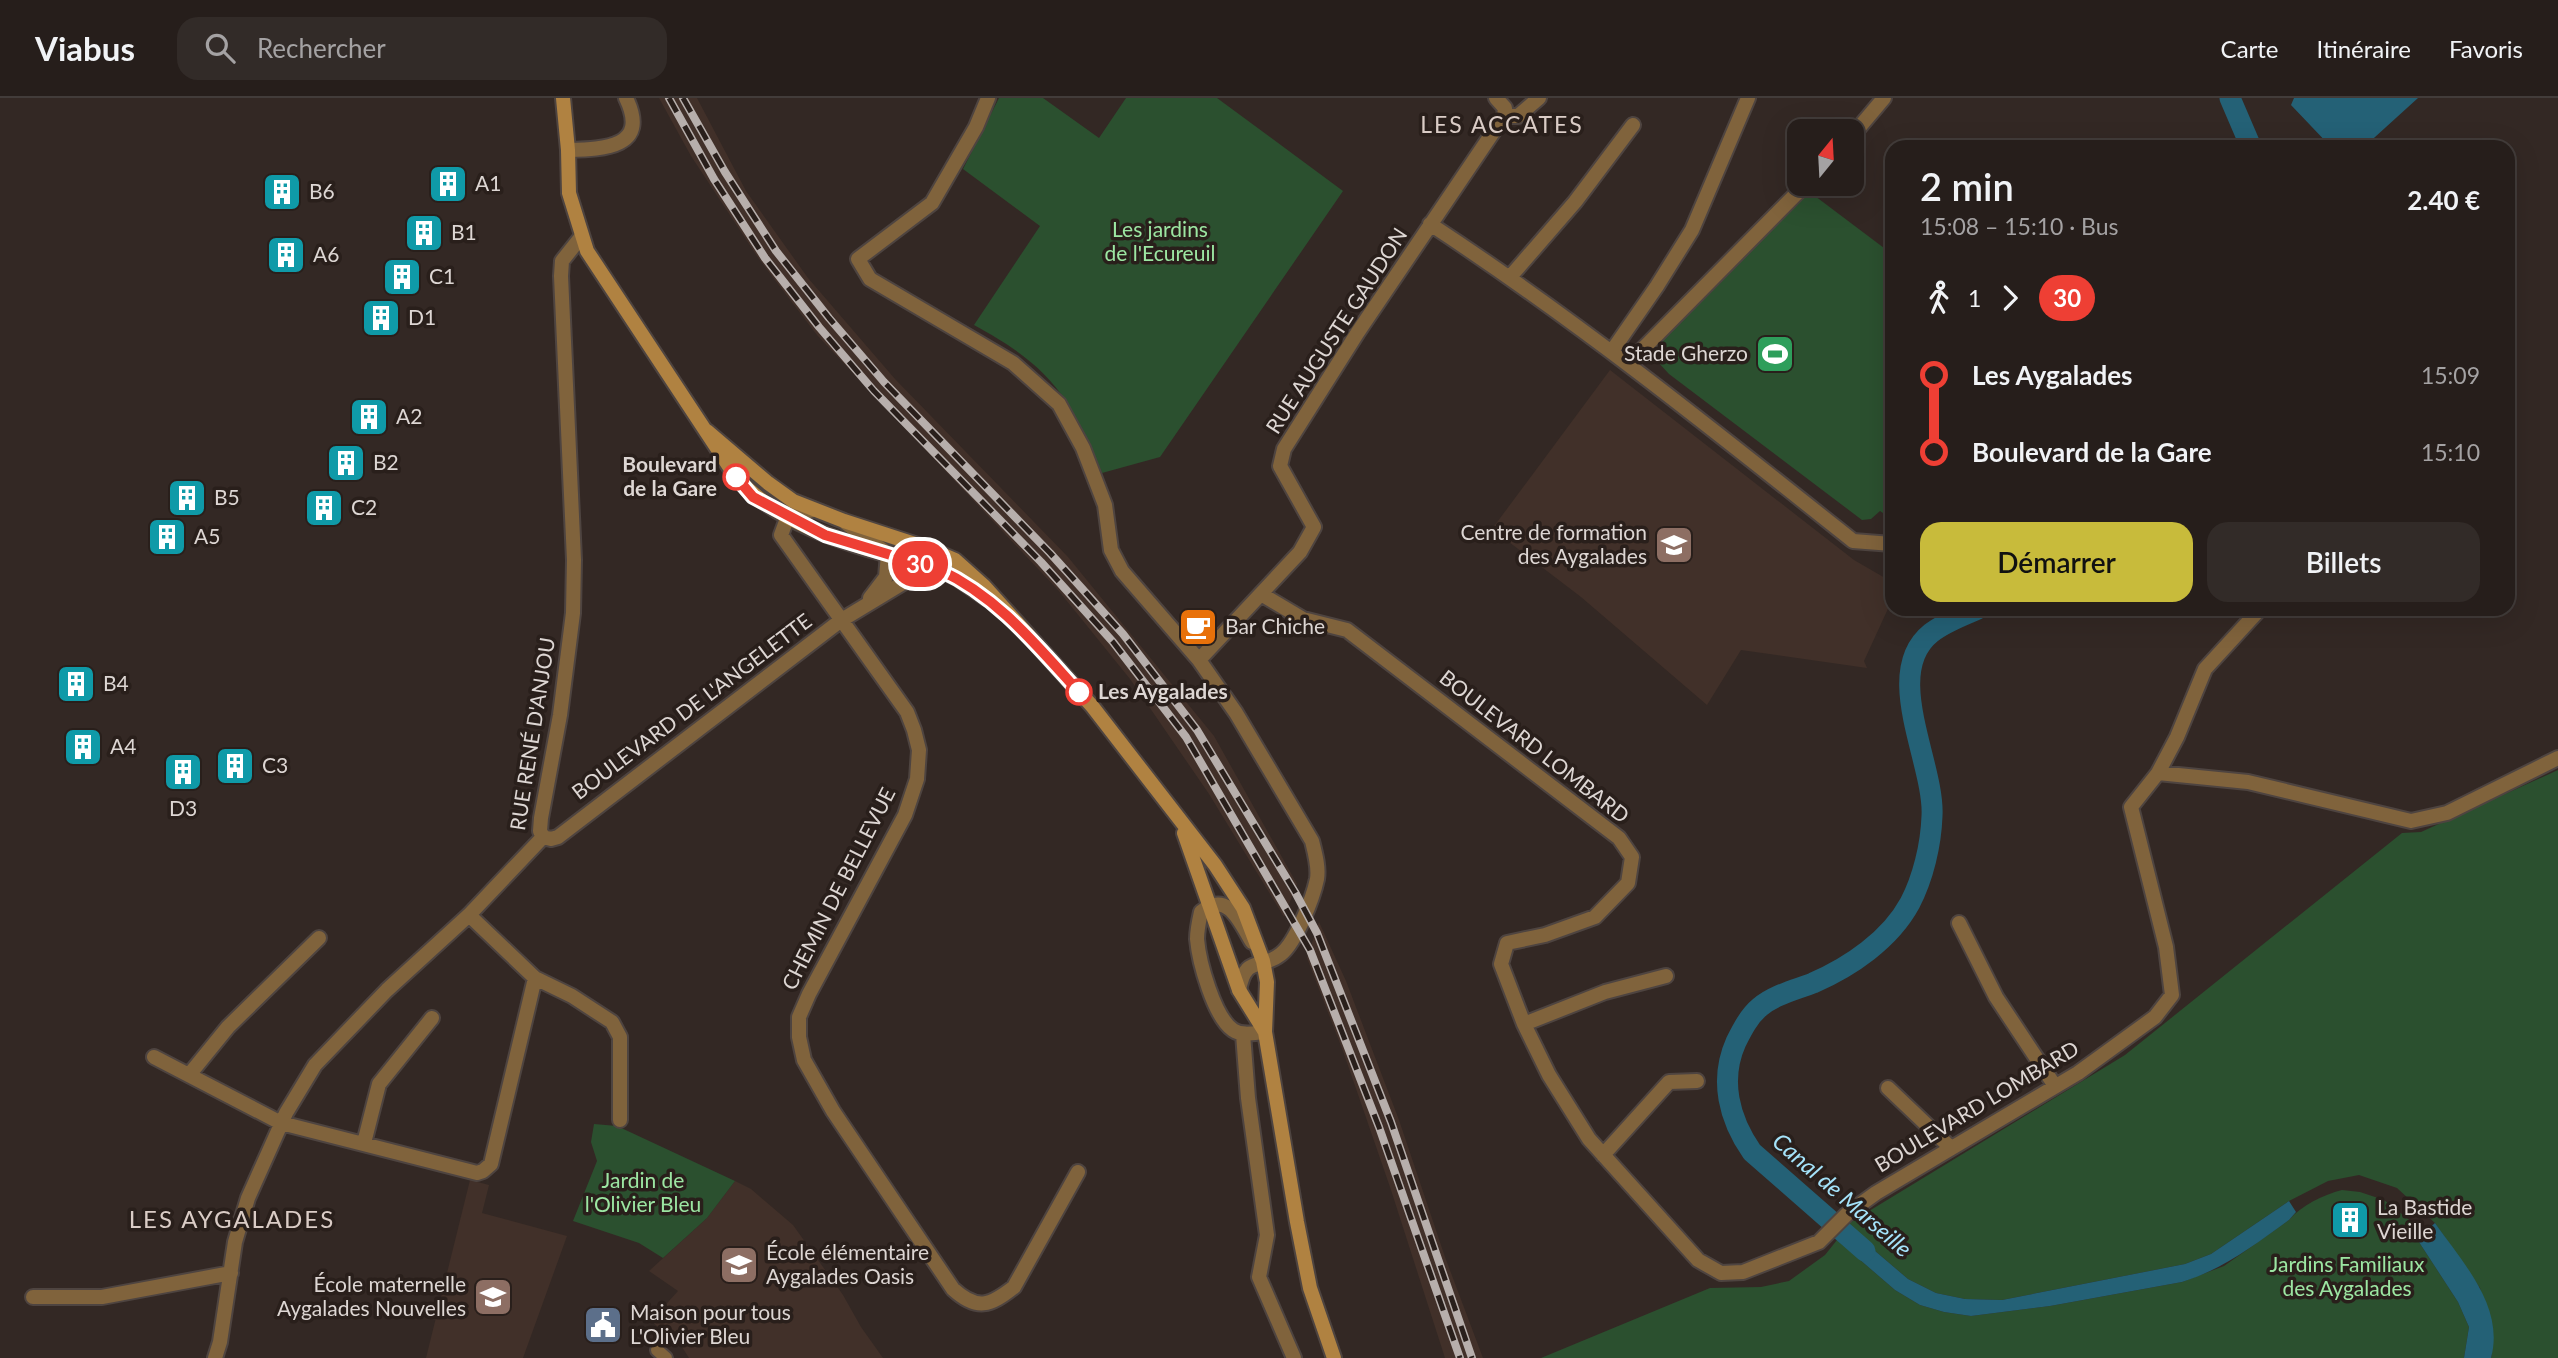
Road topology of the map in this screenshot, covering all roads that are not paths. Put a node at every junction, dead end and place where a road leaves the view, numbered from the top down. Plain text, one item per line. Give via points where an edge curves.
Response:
1 (563, 98) edge
2 (626, 98) edge
3 (988, 98) edge
4 (1496, 98) edge
5 (1539, 98) edge
6 (1748, 98) edge
7 (1884, 98) edge
8 (1504, 116) junction
9 (1864, 122) edge
10 (1633, 125) dead end
11 (568, 150) junction
12 (1794, 196) edge
13 (1430, 224) junction
14 (581, 237) junction
15 (1510, 277) junction
16 (1612, 351) junction
17 (1628, 363) junction
18 (707, 431) junction
19 (813, 510) junction
20 (788, 516) junction
21 (844, 522) junction
22 (1885, 543) edge
23 (888, 554) junction
24 (940, 570) junction
25 (1261, 594) junction
26 (865, 604) junction
27 (1006, 612) junction
28 (2254, 616) edge
29 (840, 621) junction
30 (1199, 660) junction
31 (2558, 758) edge
32 (2158, 774) junction
33 (1180, 821) junction
34 (543, 837) junction
35 (1209, 905) junction
36 (469, 915) junction
37 (1959, 923) dead end
38 (319, 938) dead end
39 (1263, 961) junction
40 (1666, 976) dead end
41 (536, 978) junction
42 (1239, 990) junction
43 (432, 1018) dead end
44 (1524, 1024) junction
45 (1265, 1032) junction
46 (1243, 1034) junction
47 (154, 1057) dead end
48 (189, 1074) junction
49 (1697, 1081) dead end
50 (2055, 1086) junction
51 (1888, 1088) dead end
52 (620, 1120) dead end
53 (281, 1123) junction
54 (364, 1143) junction
55 (1951, 1148) junction
56 (1603, 1155) junction
57 (1078, 1171) dead end
58 (231, 1273) junction
59 (33, 1297) dead end
60 (215, 1358) edge
61 (1294, 1358) edge
62 (1334, 1358) edge

1 - 11 main road
2 - 11 street via 634,116 628,136 610,148
3 - 30 street via 932,204 858,259 870,279 1013,363 1059,404 1083,448 1105,505 1111,550 1122,571
4 - 8 street via 1505,108
5 - 8 street via 1518,116
6 - 16 street via 1692,230
7 - 9 street
8 - 13 street
10 - 15 street
11 - 14 main road via 569,193
12 - 17 street
13 - 15 street
13 - 25 street, RUE AUGUSTE GAUDON via 1284,449 1280,466 1314,527 1300,552
14 - 18 main road
14 - 34 street, RUE RENÉ D'ANJOU via 562,261 573,613 541,818
15 - 16 street
16 - 17 street
17 - 22 street via 1853,541
18 - 19 main road via 768,483
18 - 20 main road via 753,497
19 - 20 street
19 - 21 main road
20 - 23 main road via 825,535
20 - 29 street via 781,535
21 - 23 street
21 - 27 main road via 955,560
23 - 24 main road
23 - 26 street, BOULEVARD DE L'ANGELETTE via 886,578
24 - 26 street, BOULEVARD DE L'ANGELETTE via 921,572
24 - 27 main road
25 - 30 street, RUE AUGUSTE GAUDON
25 - 44 street, BOULEVARD LOMBARD via 1303,619 1347,630 1619,838 1632,858 1628,883 1595,917 1507,943 1501,964
26 - 29 street, BOULEVARD DE L'ANGELETTE
27 - 33 main road via 1092,706
28 - 32 street via 2205,669
29 - 34 street, BOULEVARD DE L'ANGELETTE via 558,837
29 - 57 street, CHEMIN DE BELLEVUE via 907,712 919,750 917,779 905,815 799,1017 804,1060 833,1111 953,1289 966,1301 985,1304 1014,1287
30 - 39 street via 1301,821 1317,862 1317,879 1300,924 1284,951
31 - 32 street via 2447,813 2411,821 2248,782
32 - 50 street, BOULEVARD LOMBARD via 2131,807 2166,947 2172,995 2155,1017
33 - 35 main road
33 - 39 main road via 1243,908
34 - 36 street, RUE RENÉ D'ANJOU
35 - 39 street via 1232,909
35 - 42 main road
35 - 46 street via 1201,912 1197,939 1206,983 1223,1018 1232,1030
36 - 41 street
36 - 53 street, RUE RENÉ D'ANJOU via 315,1065
37 - 50 street via 1996,997
38 - 48 street via 228,1027
39 - 42 street via 1242,975
39 - 45 main road
40 - 44 street via 1605,992
41 - 52 street via 612,1022 620,1037
41 - 54 street via 491,1164 484,1171
42 - 45 main road
43 - 54 street via 379,1083
44 - 56 street, BOULEVARD LOMBARD via 1549,1075
45 - 46 street
45 - 62 main road via 1310,1288
46 - 61 street via 1268,1234 1259,1278
47 - 48 street
48 - 53 street
49 - 56 street via 1670,1082
50 - 55 street, BOULEVARD LOMBARD
51 - 55 street
53 - 54 street
53 - 58 street, RUE RENÉ D'ANJOU via 248,1198
55 - 56 street, BOULEVARD LOMBARD via 1876,1193 1819,1242 1743,1272 1721,1273 1698,1261
58 - 59 street via 102,1297
58 - 60 street, RUE RENÉ D'ANJOU

